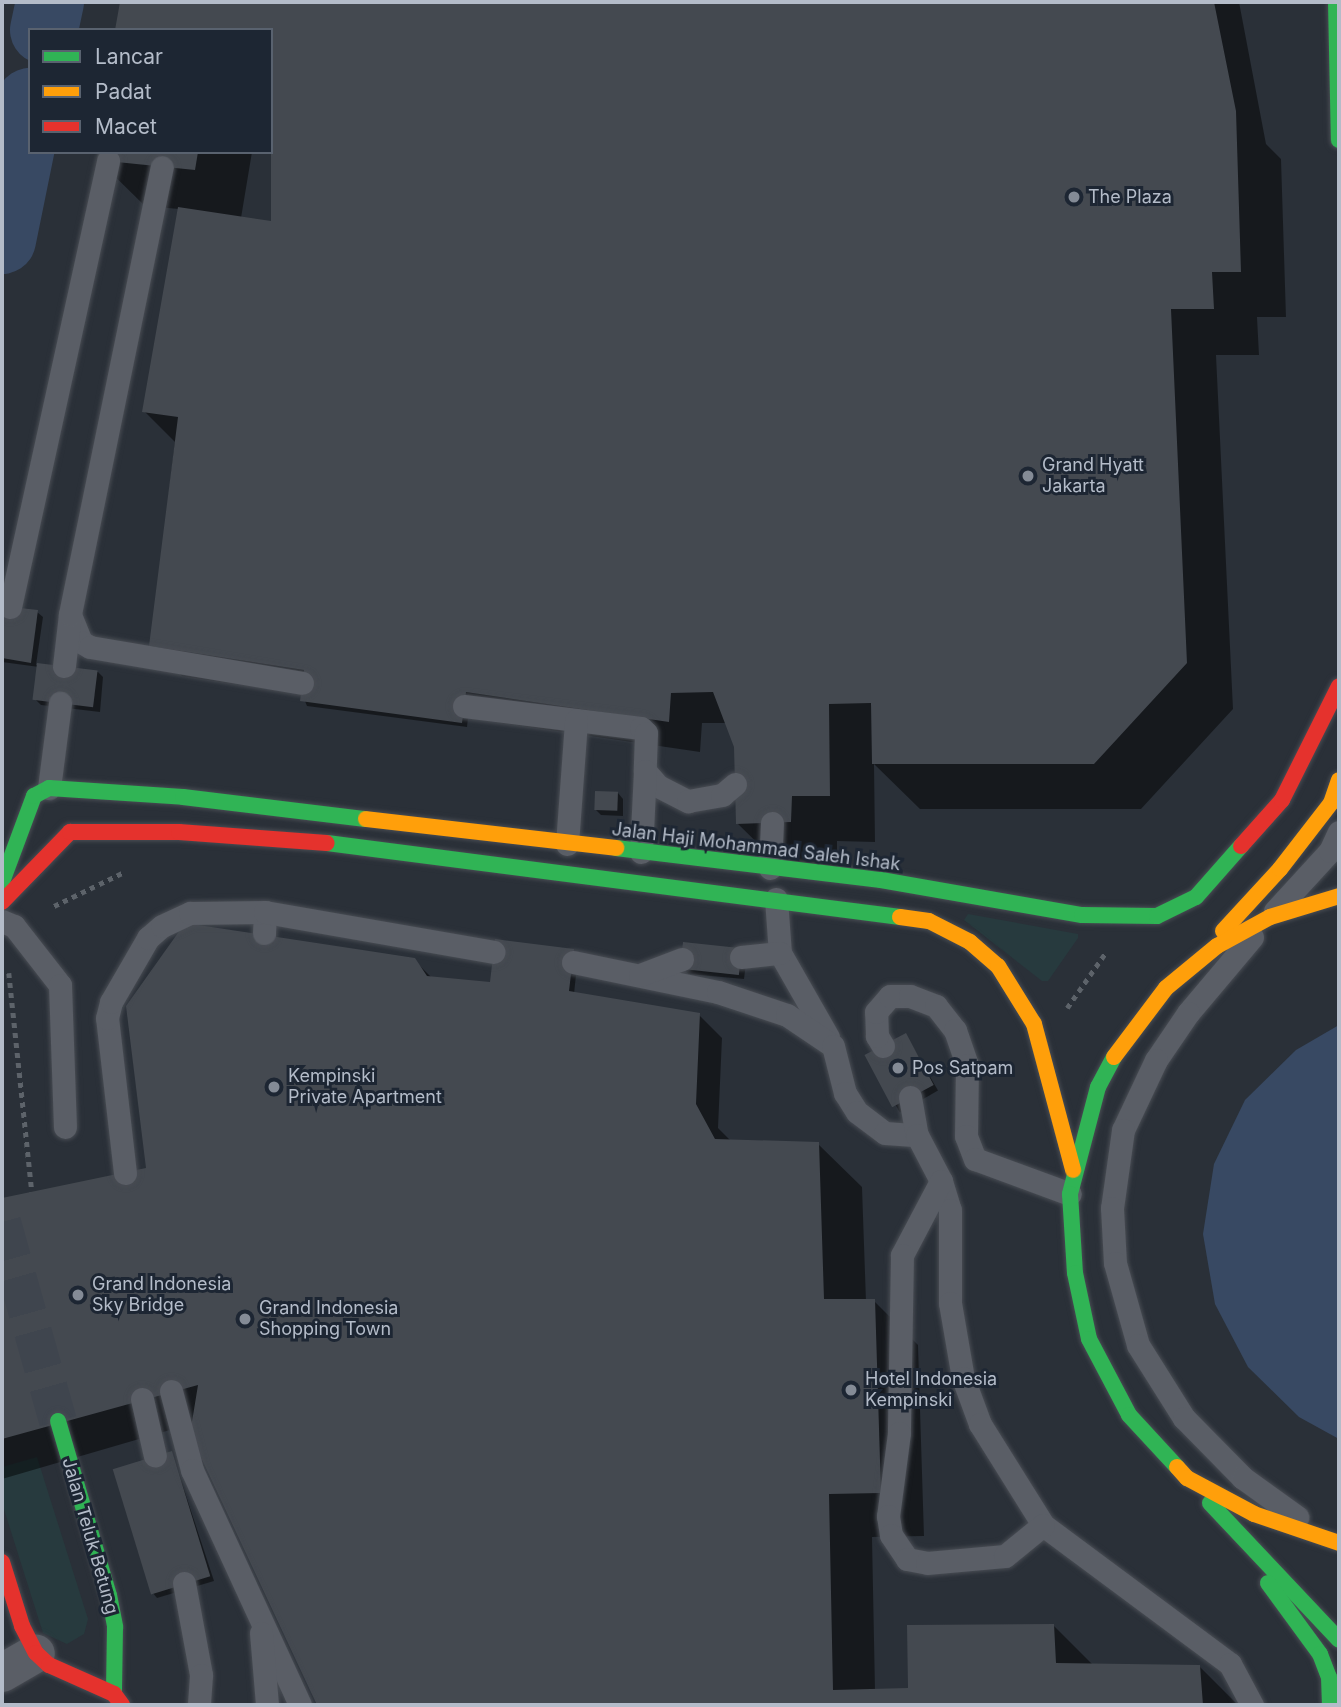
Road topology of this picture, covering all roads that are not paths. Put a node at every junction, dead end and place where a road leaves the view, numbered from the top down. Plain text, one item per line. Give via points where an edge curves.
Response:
1 (1336, 2) edge
2 (1339, 140) edge
3 (108, 161) dead end
4 (162, 167) dead end
5 (10, 607) dead end
6 (70, 614) junction
7 (64, 666) dead end
8 (302, 683) dead end
9 (1339, 686) edge
10 (60, 703) dead end
11 (464, 706) dead end
12 (576, 720) junction
13 (645, 771) junction
14 (1339, 780) edge
15 (735, 784) dead end
16 (49, 788) junction
17 (772, 823) dead end
18 (1339, 832) edge
19 (567, 844) junction
20 (641, 852) junction
21 (770, 867) junction
22 (2, 882) edge
23 (1339, 896) edge
24 (776, 899) junction
25 (2, 902) edge
26 (1270, 917) junction
27 (2, 921) edge
28 (494, 952) dead end
29 (780, 953) junction
30 (741, 957) dead end
31 (682, 959) dead end
32 (1196, 961) junction
33 (573, 962) dead end
34 (639, 976) junction
35 (833, 1046) junction
36 (883, 1046) dead end
37 (910, 1097) dead end
38 (65, 1127) dead end
39 (917, 1135) junction
40 (1073, 1170) junction
41 (125, 1172) dead end
42 (941, 1181) junction
43 (1070, 1194) junction
44 (171, 1391) dead end
45 (142, 1399) dead end
46 (58, 1422) tunnel mouth
47 (155, 1457) dead end
48 (1187, 1478) junction
49 (1043, 1525) junction
50 (1238, 1534) junction
51 (1336, 1545) edge
52 (2, 1562) edge
53 (184, 1583) dead end
54 (259, 1616) junction
55 (1339, 1640) edge
56 (36, 1653) junction
57 (2, 1673) edge
58 (118, 1700) edge
59 (199, 1705) edge
60 (267, 1705) edge
61 (300, 1705) edge
62 (1252, 1705) edge
63 (1330, 1705) edge

1 - 2 street
3 - 5 lane
4 - 6 lane
6 - 7 lane
6 - 8 lane via 81,642 90,647
9 - 21 street, Jalan Haji Mohammad Saleh Ishak via 1282,800 1196,897 1157,916 1082,915 881,880
10 - 16 lane
11 - 12 lane
12 - 13 lane via 645,730
12 - 19 lane
13 - 15 lane via 658,786 688,801 722,795
13 - 20 lane
14 - 32 street via 1331,803 1280,869
16 - 19 street, Jalan Haji Mohammad Saleh Ishak via 183,797
16 - 22 street via 34,796
17 - 21 lane
18 - 26 lane via 1330,851
19 - 20 street, Jalan Haji Mohammad Saleh Ishak
20 - 21 street, Jalan Haji Mohammad Saleh Ishak
23 - 26 street
24 - 25 street via 310,841 76,830 64,836
24 - 29 lane
24 - 40 street via 929,921 970,942 998,966 1034,1024
26 - 32 street
26 - 51 lane via 1188,1013 1156,1060 1123,1130 1112,1208 1115,1263 1138,1345 1184,1418 1243,1478
27 - 38 lane via 14,926 60,985
28 - 41 lane via 190,913 162,926 148,938 111,1002 107,1034
29 - 30 lane
29 - 35 lane
31 - 34 lane
32 - 40 street via 1166,988 1116,1052 1098,1087
33 - 34 lane
34 - 35 lane via 743,999 811,1028
35 - 39 lane via 845,1093 857,1112 885,1133
36 - 43 lane via 877,1036 876,1012 890,996 910,996 936,1006 955,1030 967,1065 966,1136 975,1159
37 - 39 lane
39 - 42 lane
40 - 43 street
42 - 49 lane via 950,1210 950,1303 962,1378 980,1424
42 - 49 lane via 902,1255 899,1433 888,1516 891,1535 907,1559 928,1563 1005,1556 1018,1550
43 - 48 street via 1075,1273 1089,1339 1129,1415
44 - 54 lane via 191,1471
45 - 47 lane
46 - 58 street, Jalan Teluk Betung via 109,1595
48 - 50 street
48 - 51 street via 1254,1514
49 - 62 lane via 1230,1664
50 - 55 street
50 - 63 street via 1320,1654 1329,1677
52 - 56 street via 22,1626
53 - 59 lane via 201,1675
54 - 60 lane
54 - 61 lane
56 - 57 street
56 - 58 street, Jalan Teluk Betung via 49,1665

